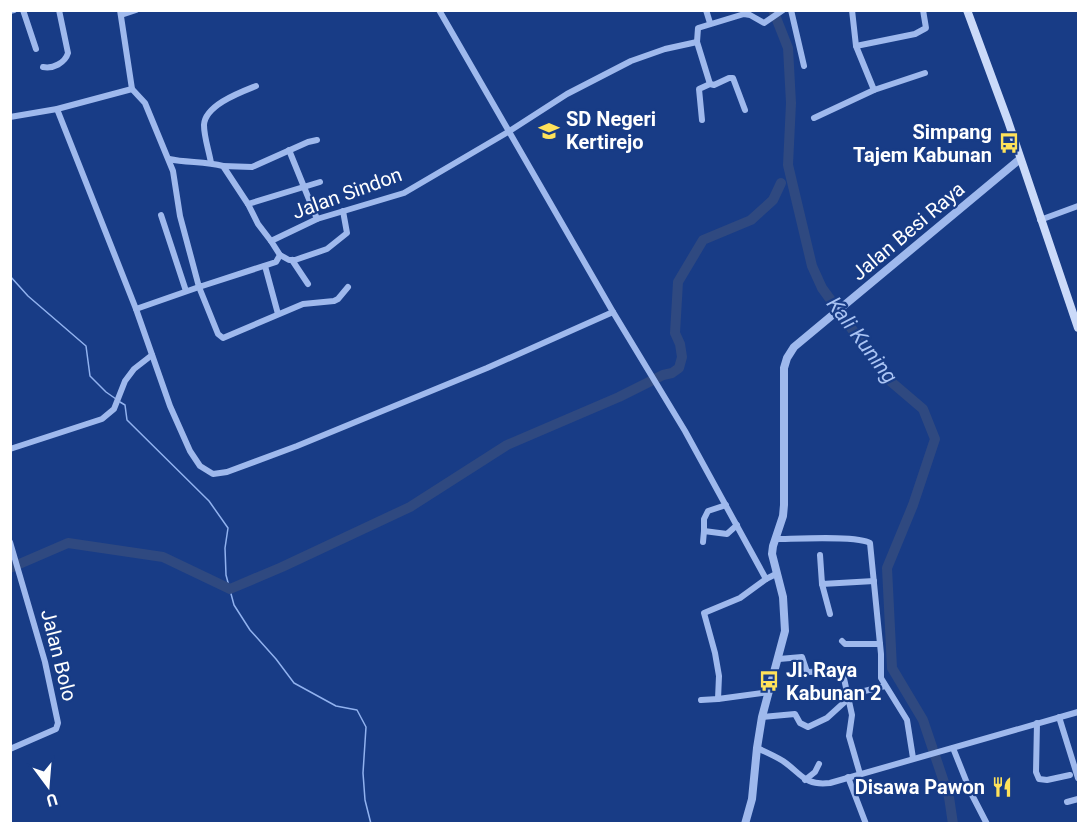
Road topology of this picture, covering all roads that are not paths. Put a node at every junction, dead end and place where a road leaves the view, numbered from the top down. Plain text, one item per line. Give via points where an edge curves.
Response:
1 (23, 10) edge
2 (59, 10) edge
3 (136, 10) edge
4 (439, 10) edge
5 (706, 10) edge
6 (783, 10) edge
7 (791, 10) edge
8 (852, 10) edge
9 (923, 10) edge
10 (967, 10) edge
11 (121, 13) edge
12 (740, 13) edge
13 (710, 22) junction
14 (698, 42) junction
15 (856, 46) junction
16 (36, 49) dead end
17 (804, 66) dead end
18 (43, 67) dead end
19 (925, 73) dead end
20 (710, 84) junction
21 (256, 86) dead end
22 (132, 89) junction
23 (874, 90) junction
24 (57, 109) junction
25 (745, 110) dead end
26 (10, 117) edge
27 (814, 118) dead end
28 (702, 120) dead end
29 (508, 132) junction
30 (317, 140) dead end
31 (289, 150) junction
32 (169, 159) junction
33 (1020, 159) junction
34 (184, 162) junction
35 (211, 163) junction
36 (223, 166) junction
37 (173, 171) junction
38 (320, 182) dead end
39 (304, 187) junction
40 (248, 204) junction
41 (1078, 206) edge
42 (343, 211) junction
43 (161, 215) dead end
44 (317, 219) junction
45 (1040, 220) junction
46 (271, 241) junction
47 (280, 255) junction
48 (292, 261) junction
49 (265, 266) junction
50 (308, 284) dead end
51 (198, 287) junction
52 (348, 287) dead end
53 (186, 291) junction
54 (136, 309) junction
55 (613, 312) junction
56 (278, 314) junction
57 (1078, 328) edge
58 (152, 355) junction
59 (10, 449) edge
60 (726, 505) junction
61 (737, 525) junction
62 (704, 531) junction
63 (775, 539) junction
64 (10, 542) edge
65 (703, 542) dead end
66 (820, 555) dead end
67 (776, 574) junction
68 (766, 579) junction
69 (874, 581) junction
70 (822, 585) junction
71 (830, 614) dead end
72 (842, 641) dead end
73 (880, 644) junction
74 (779, 659) junction
75 (885, 686) junction
76 (769, 692) junction
77 (849, 697) junction
78 (718, 699) junction
79 (701, 700) dead end
80 (1078, 712) edge
81 (762, 717) junction
82 (1059, 717) junction
83 (1037, 723) junction
84 (757, 748) junction
85 (953, 748) junction
86 (10, 749) edge
87 (913, 758) junction
88 (819, 764) dead end
89 (860, 774) junction
90 (1070, 775) dead end
91 (848, 777) junction
92 (1078, 778) edge
93 (805, 780) junction
94 (1078, 799) edge
95 (1067, 802) dead end
96 (745, 824) edge
97 (866, 824) edge
98 (987, 824) edge

1 - 16 street
2 - 18 street via 68,54 60,64
3 - 11 street
4 - 29 street
5 - 13 street
6 - 12 street via 764,23
7 - 17 street
8 - 15 street
9 - 15 street via 927,26 924,30
10 - 33 main road
11 - 22 street
12 - 13 street
13 - 14 street via 698,28
14 - 20 street
14 - 29 street, Jalan Sindon via 631,61 567,94
15 - 23 street
19 - 23 street
20 - 25 street via 733,78
20 - 28 street via 698,91
21 - 35 street via 233,95 207,114 204,127
22 - 24 street
22 - 32 street via 145,103
23 - 27 street
24 - 26 street
24 - 54 street
29 - 42 street, Jalan Sindon via 404,193
29 - 55 street
30 - 31 street
31 - 36 street via 252,167
31 - 39 street
32 - 34 street
32 - 37 street
33 - 45 main road
33 - 63 street, Jalan Besi Raya via 794,347 784,369 784,505
34 - 35 street
34 - 37 street
35 - 36 street
36 - 40 street
37 - 51 street
38 - 39 street, Jalan Sindon
39 - 40 street, Jalan Sindon
39 - 44 street
40 - 46 street
41 - 45 street
42 - 44 street, Jalan Sindon
42 - 48 street via 347,233 327,249
43 - 53 street
44 - 46 street, Jalan Sindon
45 - 57 main road
46 - 47 street
47 - 48 street
47 - 49 street via 278,261
48 - 50 street
49 - 51 street
49 - 56 street
51 - 53 street
51 - 56 street via 221,338
52 - 56 street via 334,301 309,302
53 - 54 street
54 - 58 street
55 - 58 street via 487,368 219,474 206,471 190,451
55 - 60 street
58 - 59 street via 134,369 115,406 102,419
60 - 61 street
60 - 62 street via 708,511
61 - 62 street via 727,534
61 - 68 street
62 - 65 street
63 - 67 street, Jalan Besi Raya via 772,554
63 - 69 street via 868,540
64 - 86 street, Jalan Bolo via 45,662 58,723 56,729
66 - 70 street
67 - 68 street
67 - 74 street, Jalan Besi Raya via 786,622
68 - 78 street via 740,598 704,613 719,676
69 - 70 street
69 - 73 street
70 - 71 street
72 - 73 street
73 - 75 street via 880,672
74 - 76 street, Jalan Besi Raya
74 - 77 street via 802,657 810,672 841,672
75 - 77 street
75 - 87 street via 907,720
76 - 78 street
76 - 81 street, Jalan Besi Raya
77 - 81 street via 821,722 808,727 795,714
77 - 89 street via 849,736
78 - 79 street
80 - 82 street
81 - 84 street, Jalan Besi Raya
82 - 83 street
82 - 92 street
83 - 85 street
83 - 90 street via 1039,779
84 - 93 street via 782,760
84 - 96 street, Jalan Besi Raya via 752,799
85 - 87 street
85 - 98 street
87 - 89 street
88 - 93 street
89 - 91 street
91 - 93 street via 816,784
91 - 97 street
94 - 95 street

